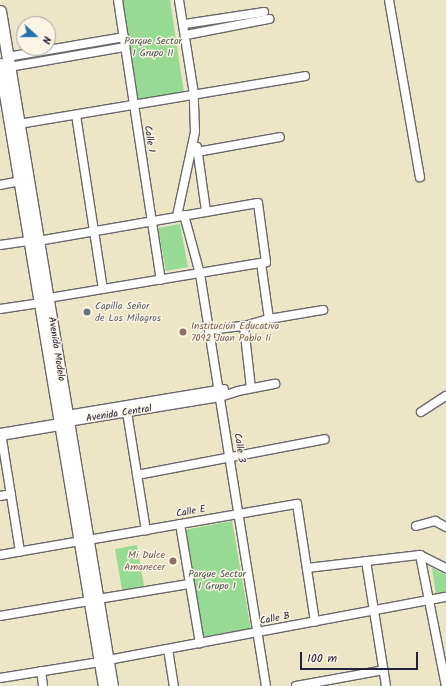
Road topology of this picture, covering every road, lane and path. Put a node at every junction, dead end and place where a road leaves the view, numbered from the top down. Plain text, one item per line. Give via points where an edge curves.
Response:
1 (118, 0) edge
2 (179, 0) edge
3 (389, 0) edge
4 (0, 11) edge
5 (264, 12) dead end
6 (269, 19) dead end
7 (185, 24) junction
8 (186, 35) junction
9 (124, 37) junction
10 (125, 48) junction
11 (3, 64) edge
12 (305, 76) dead end
13 (194, 94) junction
14 (134, 105) junction
15 (76, 114) junction
16 (19, 124) junction
17 (195, 132) junction
18 (280, 137) dead end
19 (198, 152) junction
20 (420, 177) dead end
21 (20, 181) junction
22 (0, 185) edge
23 (206, 211) junction
24 (180, 215) junction
25 (152, 221) junction
26 (94, 232) junction
27 (34, 241) junction
28 (0, 246) edge
29 (261, 263) junction
30 (200, 274) junction
31 (161, 280) junction
32 (103, 289) junction
33 (44, 300) junction
34 (0, 309) edge
35 (323, 310) dead end
36 (269, 319) junction
37 (244, 326) junction
38 (209, 330) junction
39 (275, 384) dead end
40 (250, 388) junction
41 (218, 389) junction
42 (238, 391) junction
43 (446, 396) edge
44 (220, 397) junction
45 (127, 412) junction
46 (421, 412) dead end
47 (63, 419) junction
48 (0, 431) edge
49 (325, 439) dead end
50 (230, 459) junction
51 (137, 475) junction
52 (11, 494) junction
53 (0, 496) edge
54 (239, 514) junction
55 (180, 524) junction
56 (416, 526) dead end
57 (446, 528) edge
58 (146, 530) junction
59 (84, 540) junction
60 (20, 551) junction
61 (0, 555) edge
62 (420, 555) junction
63 (366, 561) junction
64 (307, 568) junction
65 (446, 568) edge
66 (190, 584) junction
67 (446, 598) edge
68 (94, 600) junction
69 (429, 601) junction
70 (374, 611) junction
71 (0, 616) edge
72 (315, 622) junction
73 (257, 633) junction
74 (200, 643) junction
75 (168, 649) junction
76 (104, 661) junction
77 (444, 662) edge
78 (384, 670) junction
79 (41, 671) junction
80 (0, 678) edge
81 (43, 686) edge
82 (104, 686) edge
83 (112, 686) edge
84 (174, 686) edge
85 (266, 686) edge
86 (296, 686) edge
87 (386, 686) edge
88 (446, 686) edge

1 - 9 street, Calle 1
2 - 7 street
3 - 20 street
4 - 11 street, Avenida Modelo
5 - 7 street
6 - 8 street
7 - 8 street
8 - 13 street
9 - 10 street, Calle 1
9 - 11 street
10 - 11 street
10 - 14 street, Calle 1
11 - 16 street, Avenida Modelo
11 - 21 street, Avenida Modelo
12 - 13 street
13 - 14 street
13 - 17 street
14 - 15 street
14 - 25 street, Calle 1
15 - 16 street
15 - 26 street
16 - 27 street, Avenida Modelo
17 - 19 street
17 - 24 street
18 - 19 street
19 - 23 street
21 - 22 street
21 - 27 street, Avenida Modelo
23 - 24 street
23 - 29 street via 258,203 266,262
24 - 25 street
24 - 30 street, Calle 3
25 - 26 street
25 - 31 street, Calle 1
26 - 27 street
26 - 32 street
27 - 28 street
27 - 33 street, Avenida Modelo
29 - 30 street
29 - 36 street
30 - 31 street
30 - 38 street, Calle 3
31 - 32 street
32 - 33 street
33 - 34 street
33 - 47 street, Avenida Modelo
35 - 36 street
36 - 37 street
37 - 38 street
37 - 40 street
38 - 41 street, Calle 3
39 - 40 street, Avenida Central
40 - 42 street, Avenida Central
41 - 42 street, Avenida Central
41 - 44 street, Calle 3
41 - 47 street, Avenida Central
42 - 44 street, Avenida Central
43 - 46 street
44 - 45 street, Avenida Central
44 - 50 street, Calle 3
45 - 47 street, Avenida Central
45 - 51 street
47 - 48 street, Avenida Central
47 - 59 street, Avenida Modelo
48 - 52 street
49 - 50 street
50 - 51 street
50 - 54 street, Calle 3
51 - 58 street
52 - 53 street
52 - 60 street
54 - 55 street, Calle E
54 - 64 street, Calle E via 297,504
54 - 73 street, Calle 3
55 - 58 street, Calle E
55 - 66 street
56 - 57 street via 435,521
58 - 59 street, Calle E
59 - 60 street, Calle E
59 - 68 street, Avenida Modelo
60 - 61 street, Calle E
62 - 63 street
62 - 65 street
62 - 69 street
63 - 64 street
63 - 70 street
64 - 72 street
66 - 68 street
66 - 74 street
67 - 69 street, Calle B
68 - 71 street
68 - 76 street, Avenida Modelo
69 - 70 street, Calle B
69 - 77 street
70 - 72 street, Calle B
70 - 78 street
72 - 73 street, Calle B
73 - 74 street, Calle B
73 - 85 street, Calle 3
74 - 75 street, Calle B
75 - 76 street, Calle B
75 - 84 street
76 - 79 street, Calle B
76 - 82 street, Avenida Modelo
76 - 83 street, Avenida Modelo
77 - 88 street
78 - 86 street
78 - 87 street
79 - 80 street, Calle B
79 - 81 street

